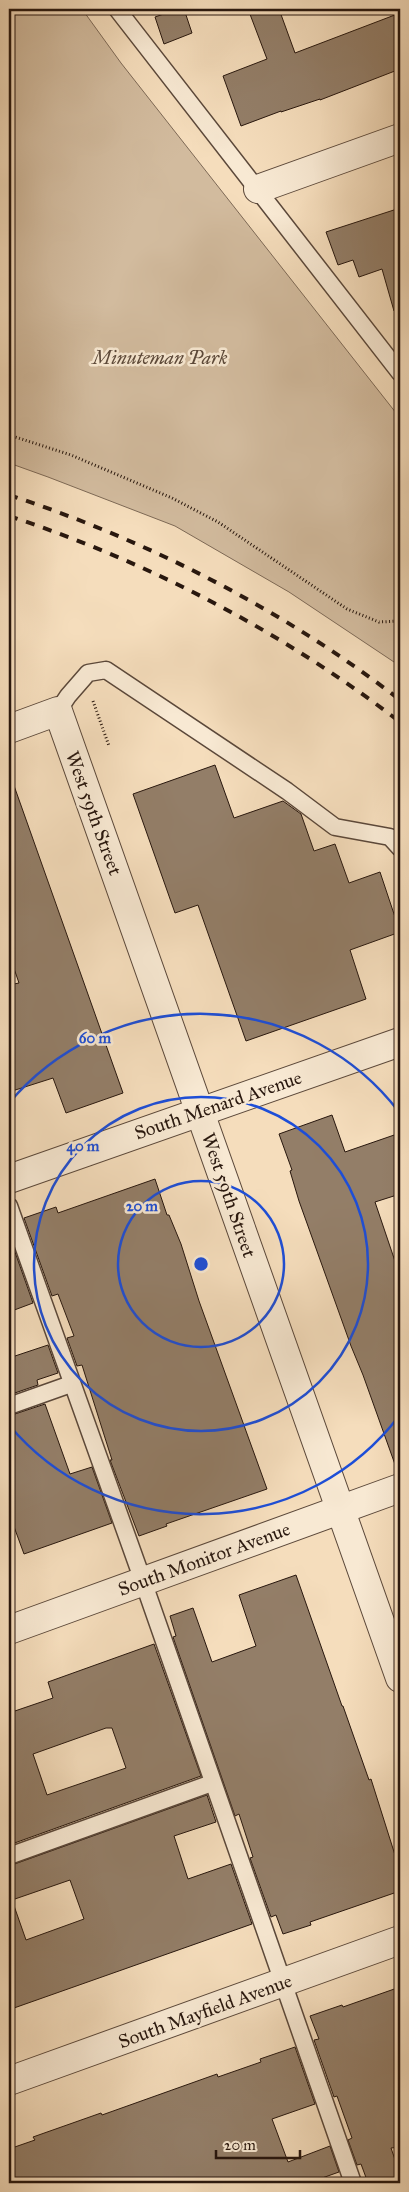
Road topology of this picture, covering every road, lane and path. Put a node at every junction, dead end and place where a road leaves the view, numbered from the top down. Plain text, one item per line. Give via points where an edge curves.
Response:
1 (123, 10) edge
2 (400, 138) edge
3 (258, 189) junction
4 (398, 367) edge
5 (9, 435) edge
6 (400, 621) edge
7 (85, 677) junction
8 (58, 711) junction
9 (9, 729) edge
10 (109, 746) dead end
11 (400, 848) edge
12 (399, 1046) edge
13 (200, 1111) junction
14 (9, 1179) edge
15 (9, 1206) edge
16 (71, 1384) junction
17 (9, 1406) edge
18 (400, 1488) edge
19 (341, 1510) junction
20 (143, 1581) junction
21 (9, 1630) edge
22 (400, 1678) edge
23 (212, 1783) junction
24 (9, 1856) edge
25 (400, 1940) edge
26 (284, 1983) junction
27 (9, 2081) edge
28 (349, 2182) edge

1 - 3 lane
2 - 3 street
3 - 4 lane
5 - 6 path via 71,455 172,498 218,522 347,609 379,622
7 - 8 lane
7 - 10 path
7 - 11 lane via 88,673 106,670 335,826 390,837
8 - 9 street
8 - 13 street, West 59th Street
12 - 13 street, South Menard Avenue
13 - 14 street, South Menard Avenue
13 - 19 street, West 59th Street
15 - 16 lane
16 - 17 lane
16 - 20 lane
18 - 19 street, South Monitor Avenue
19 - 20 street, South Monitor Avenue
19 - 22 street, West 59th Street
20 - 21 street, South Monitor Avenue
20 - 23 lane
23 - 24 lane
23 - 26 lane
25 - 26 street, South Mayfield Avenue
26 - 27 street, South Mayfield Avenue
26 - 28 lane

